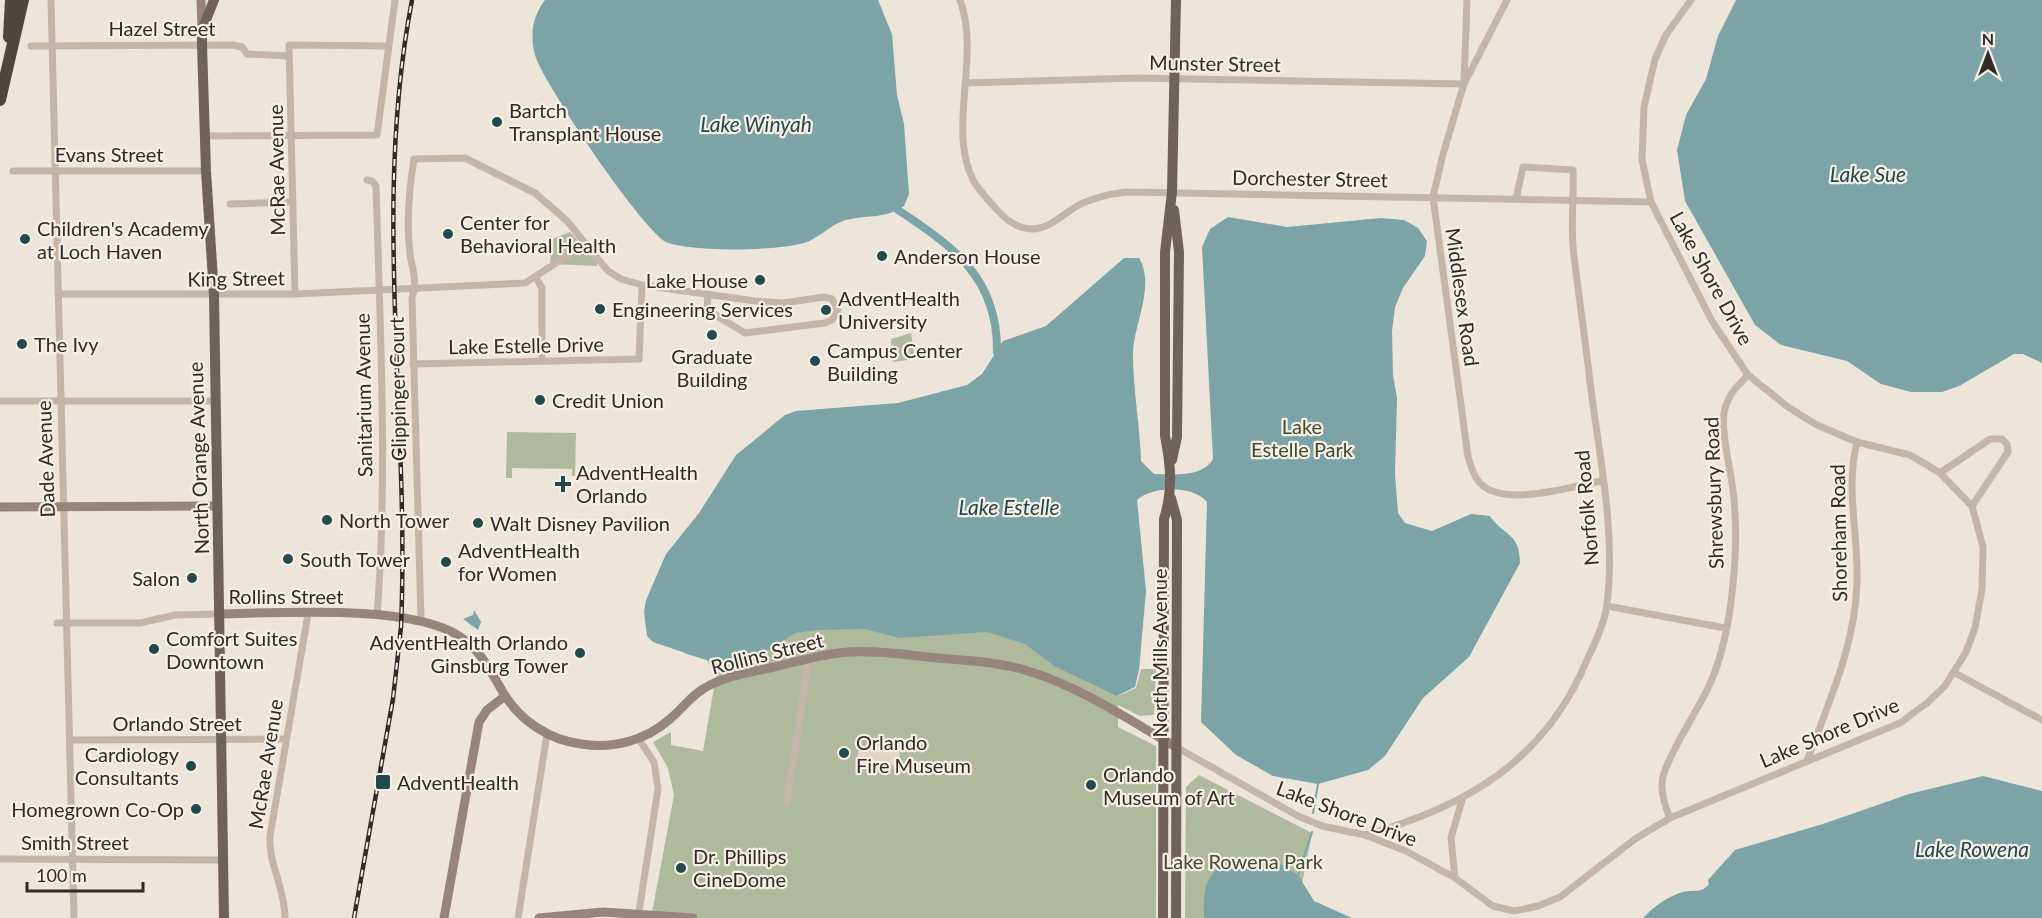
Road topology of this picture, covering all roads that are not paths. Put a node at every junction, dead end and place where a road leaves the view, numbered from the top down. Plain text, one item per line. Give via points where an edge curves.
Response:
1 (11, 0) edge
2 (24, 0) edge
3 (51, 0) edge
4 (201, 0) edge
5 (213, 0) edge
6 (395, 0) edge
7 (960, 0) edge
8 (1176, 0) edge
9 (1467, 0) edge
10 (1507, 0) edge
11 (1690, 0) edge
12 (202, 30) junction
13 (51, 45) junction
14 (202, 45) junction
15 (31, 46) dead end
16 (388, 46) junction
17 (289, 56) junction
18 (8, 68) junction
19 (1174, 79) junction
20 (966, 83) junction
21 (1464, 84) junction
22 (0, 100) edge
23 (291, 134) junction
24 (205, 136) junction
25 (13, 171) dead end
26 (55, 171) junction
27 (206, 171) junction
28 (367, 180) dead end
29 (1172, 192) junction
30 (1433, 197) junction
31 (1516, 199) junction
32 (1575, 199) junction
33 (293, 202) junction
34 (1651, 202) junction
35 (230, 204) dead end
36 (586, 244) junction
37 (536, 278) junction
38 (642, 285) junction
39 (378, 290) junction
40 (415, 290) junction
41 (58, 294) junction
42 (295, 294) junction
43 (214, 295) junction
44 (708, 295) junction
45 (542, 360) junction
46 (413, 364) junction
47 (1748, 375) junction
48 (0, 401) edge
49 (60, 401) junction
50 (214, 401) junction
51 (1857, 442) junction
52 (1940, 473) junction
53 (1602, 481) junction
54 (1171, 498) junction
55 (215, 506) junction
56 (1972, 506) junction
57 (0, 507) edge
58 (63, 507) junction
59 (1607, 606) junction
60 (220, 614) junction
61 (308, 614) junction
62 (377, 615) junction
63 (421, 620) junction
64 (57, 623) dead end
65 (67, 623) junction
66 (1725, 628) junction
67 (809, 659) junction
68 (1955, 673) junction
69 (505, 696) junction
70 (2042, 720) edge
71 (547, 734) junction
72 (284, 738) junction
73 (638, 738) junction
74 (70, 740) junction
75 (222, 740) junction
76 (1163, 740) junction
77 (1176, 747) junction
78 (1807, 761) junction
79 (1462, 800) junction
80 (787, 801) dead end
81 (1670, 818) junction
82 (1365, 835) junction
83 (0, 859) edge
84 (73, 859) junction
85 (222, 860) junction
86 (1455, 878) junction
87 (445, 916) edge
88 (639, 916) edge
89 (74, 918) edge
90 (224, 918) edge
91 (285, 918) edge
92 (518, 918) edge
93 (539, 918) edge
94 (649, 918) edge
95 (693, 918) edge
96 (1163, 918) edge
97 (1176, 918) edge

1 - 18 highway
2 - 18 highway
3 - 13 street, Dade Avenue
4 - 12 street
5 - 12 main road, North Orange Avenue
6 - 16 street
7 - 20 street, Dorchester Street via 966,41
8 - 19 main road, North Mills Avenue
9 - 21 street
10 - 21 street, Middlesex Road
11 - 34 street, Lake Shore Drive via 1655,59 1644,107 1642,160
12 - 14 main road, North Orange Avenue
13 - 14 street, Hazel Street
13 - 15 street, Hazel Street
13 - 26 street, Dade Avenue
14 - 17 street, Hazel Street via 233,45 242,47 247,54
14 - 24 main road, North Orange Avenue
16 - 17 street, McRae Avenue via 289,45
16 - 23 street via 377,135
17 - 23 street, McRae Avenue
18 - 22 highway
19 - 20 street, Munster Street
19 - 21 street, Munster Street
19 - 29 main road, North Mills Avenue
20 - 29 street, Dorchester Street via 966,156 974,181 1005,218 1021,227 1047,226 1079,205 1103,196
21 - 30 street, Middlesex Road
23 - 24 street
23 - 33 street, McRae Avenue
24 - 27 main road, North Orange Avenue
25 - 26 street, Evans Street
26 - 27 street, Evans Street
26 - 41 street, Dade Avenue
27 - 43 main road, North Orange Avenue
28 - 39 street, Sanitarium Avenue via 376,186
29 - 30 street, Dorchester Street
29 - 54 main road, North Mills Avenue via 1179,263 1177,437 1171,466
30 - 31 street, Dorchester Street
30 - 53 street, Middlesex Road via 1472,471 1480,484 1506,495
31 - 32 street, Dorchester Street
31 - 32 street, Norfolk Road via 1523,167 1573,170
32 - 34 street, Dorchester Street
32 - 53 street, Norfolk Road via 1573,244
33 - 35 street
33 - 42 street, McRae Avenue
34 - 47 street, Lake Shore Drive via 1712,321
36 - 37 street
36 - 38 street via 608,271
36 - 40 street, Clippinger Court via 544,198 477,161 456,156 414,159 408,203
37 - 40 street, King Street via 525,283
37 - 45 street via 542,288
38 - 44 street
38 - 45 street, Lake Estelle Drive via 639,358
39 - 40 street, King Street
39 - 42 street, King Street
39 - 62 street, Sanitarium Avenue via 382,528
40 - 46 street, Clippinger Court
41 - 43 street, King Street
41 - 49 street, Dade Avenue
42 - 43 street, King Street
43 - 50 main road, North Orange Avenue
44 - 44 street via 707,310 744,333 825,323 838,310 832,299 824,297 783,303
45 - 46 street, Lake Estelle Drive
46 - 63 street, Clippinger Court
47 - 51 street, Lake Shore Drive via 1817,425
47 - 66 street, Shrewsbury Road via 1730,394 1725,411 1735,543
48 - 49 street
49 - 50 street
49 - 58 street, Dade Avenue
50 - 55 main road, North Orange Avenue
51 - 52 street, Lake Shore Drive via 1910,455
51 - 78 street, Shoreham Road via 1851,482 1857,583 1854,621 1847,652
52 - 56 street, Lake Shore Drive
52 - 56 street via 1990,439 2002,439 2007,444 2008,452
53 - 59 street, Norfolk Road via 1608,527
54 - 76 main road, North Mills Avenue via 1164,519
54 - 77 main road, North Mills Avenue via 1178,520
55 - 58 street
55 - 60 main road, North Orange Avenue
56 - 68 street, Lake Shore Drive via 1983,547 1983,589 1975,628
57 - 58 street
58 - 65 street, Dade Avenue
59 - 66 street
59 - 79 street, Norfolk Road via 1578,682 1555,719 1494,780
60 - 61 street, Rollins Street
60 - 65 street, Rollins Street via 175,615 140,623
60 - 75 main road, North Orange Avenue
61 - 62 street, Rollins Street
61 - 72 street, McRae Avenue
62 - 63 street, Rollins Street
63 - 69 street, Rollins Street via 441,626 475,649
64 - 65 street, Rollins Street
65 - 74 street, Dade Avenue
66 - 81 street, Shrewsbury Road via 1713,678 1664,774 1662,792
67 - 73 street, Rollins Street via 711,685 694,695 669,720
67 - 76 street, Rollins Street via 869,652 1010,666 1076,692
67 - 80 street
68 - 70 street
68 - 78 street, Lake Shore Drive via 1927,704 1900,723
69 - 71 street, Rollins Street via 520,714
69 - 87 street via 479,722
71 - 73 street, Rollins Street via 584,745
71 - 92 street
72 - 75 street, Orlando Street
72 - 91 street, McRae Avenue via 269,847 281,883
73 - 88 street via 654,762 658,789
74 - 75 street, Orlando Street
74 - 84 street, Dade Avenue
75 - 85 main road, North Orange Avenue
76 - 77 street, Rollins Street
76 - 96 main road, North Mills Avenue
77 - 82 street, Lake Shore Drive via 1298,816
77 - 97 main road, North Mills Avenue
78 - 81 street, Lake Shore Drive
79 - 82 street, Norfolk Road via 1412,822
79 - 86 street via 1451,838
81 - 86 street, Lake Shore Drive via 1635,839 1560,897 1538,906 1514,911 1492,906
82 - 86 street, Lake Shore Drive via 1406,851
83 - 84 street, Smith Street
84 - 85 street, Smith Street
84 - 89 street, Dade Avenue
85 - 90 main road, North Orange Avenue
88 - 93 street via 603,912
88 - 94 street
88 - 95 street

